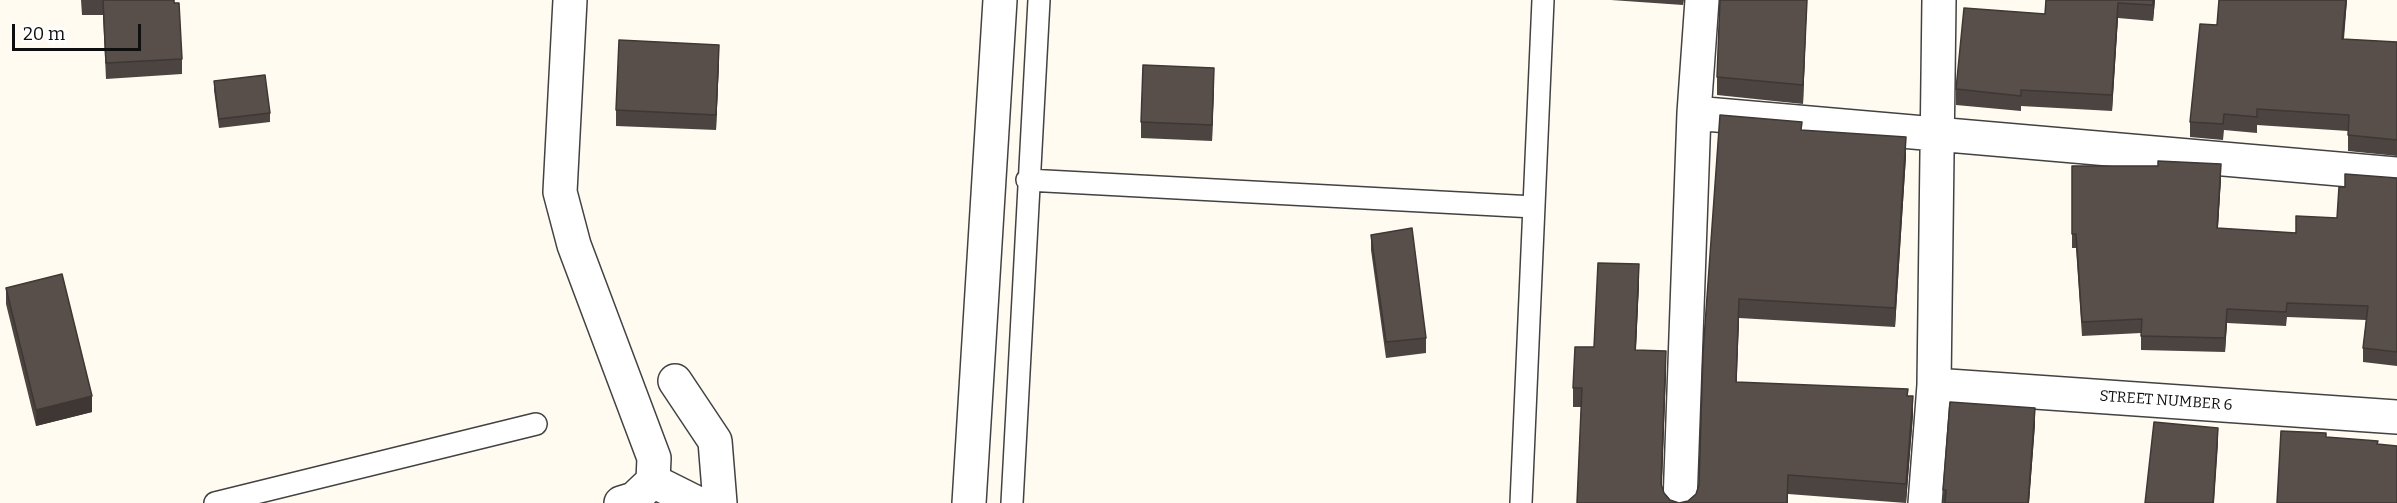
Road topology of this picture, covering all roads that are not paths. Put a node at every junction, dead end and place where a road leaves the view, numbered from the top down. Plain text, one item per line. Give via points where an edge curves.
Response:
1 (570, 0) edge
2 (1000, 0) edge
3 (1039, 0) edge
4 (1544, 0) edge
5 (1702, 0) edge
6 (1940, 0) edge
7 (1694, 113) junction
8 (1938, 132) junction
9 (2397, 174) edge
10 (1027, 180) junction
11 (1534, 207) junction
12 (675, 381) dead end
13 (1934, 385) junction
14 (2397, 417) edge
15 (536, 424) dead end
16 (652, 482) junction
17 (215, 503) edge
18 (621, 503) edge
19 (697, 503) edge
20 (720, 503) edge
21 (969, 503) edge
22 (1012, 503) edge
23 (1521, 503) edge
24 (1680, 503) edge
25 (1926, 503) edge

1 - 16 street via 560,192 574,245 654,458
2 - 21 street
3 - 10 lane
4 - 11 lane
5 - 7 street
6 - 8 street
7 - 8 street
7 - 24 street
8 - 9 street
8 - 13 street
10 - 11 lane
10 - 22 lane
11 - 23 lane
12 - 20 street via 715,441
13 - 14 street, STREET NUMBER 6
13 - 25 street
15 - 17 lane
16 - 18 street via 634,499
16 - 19 street

